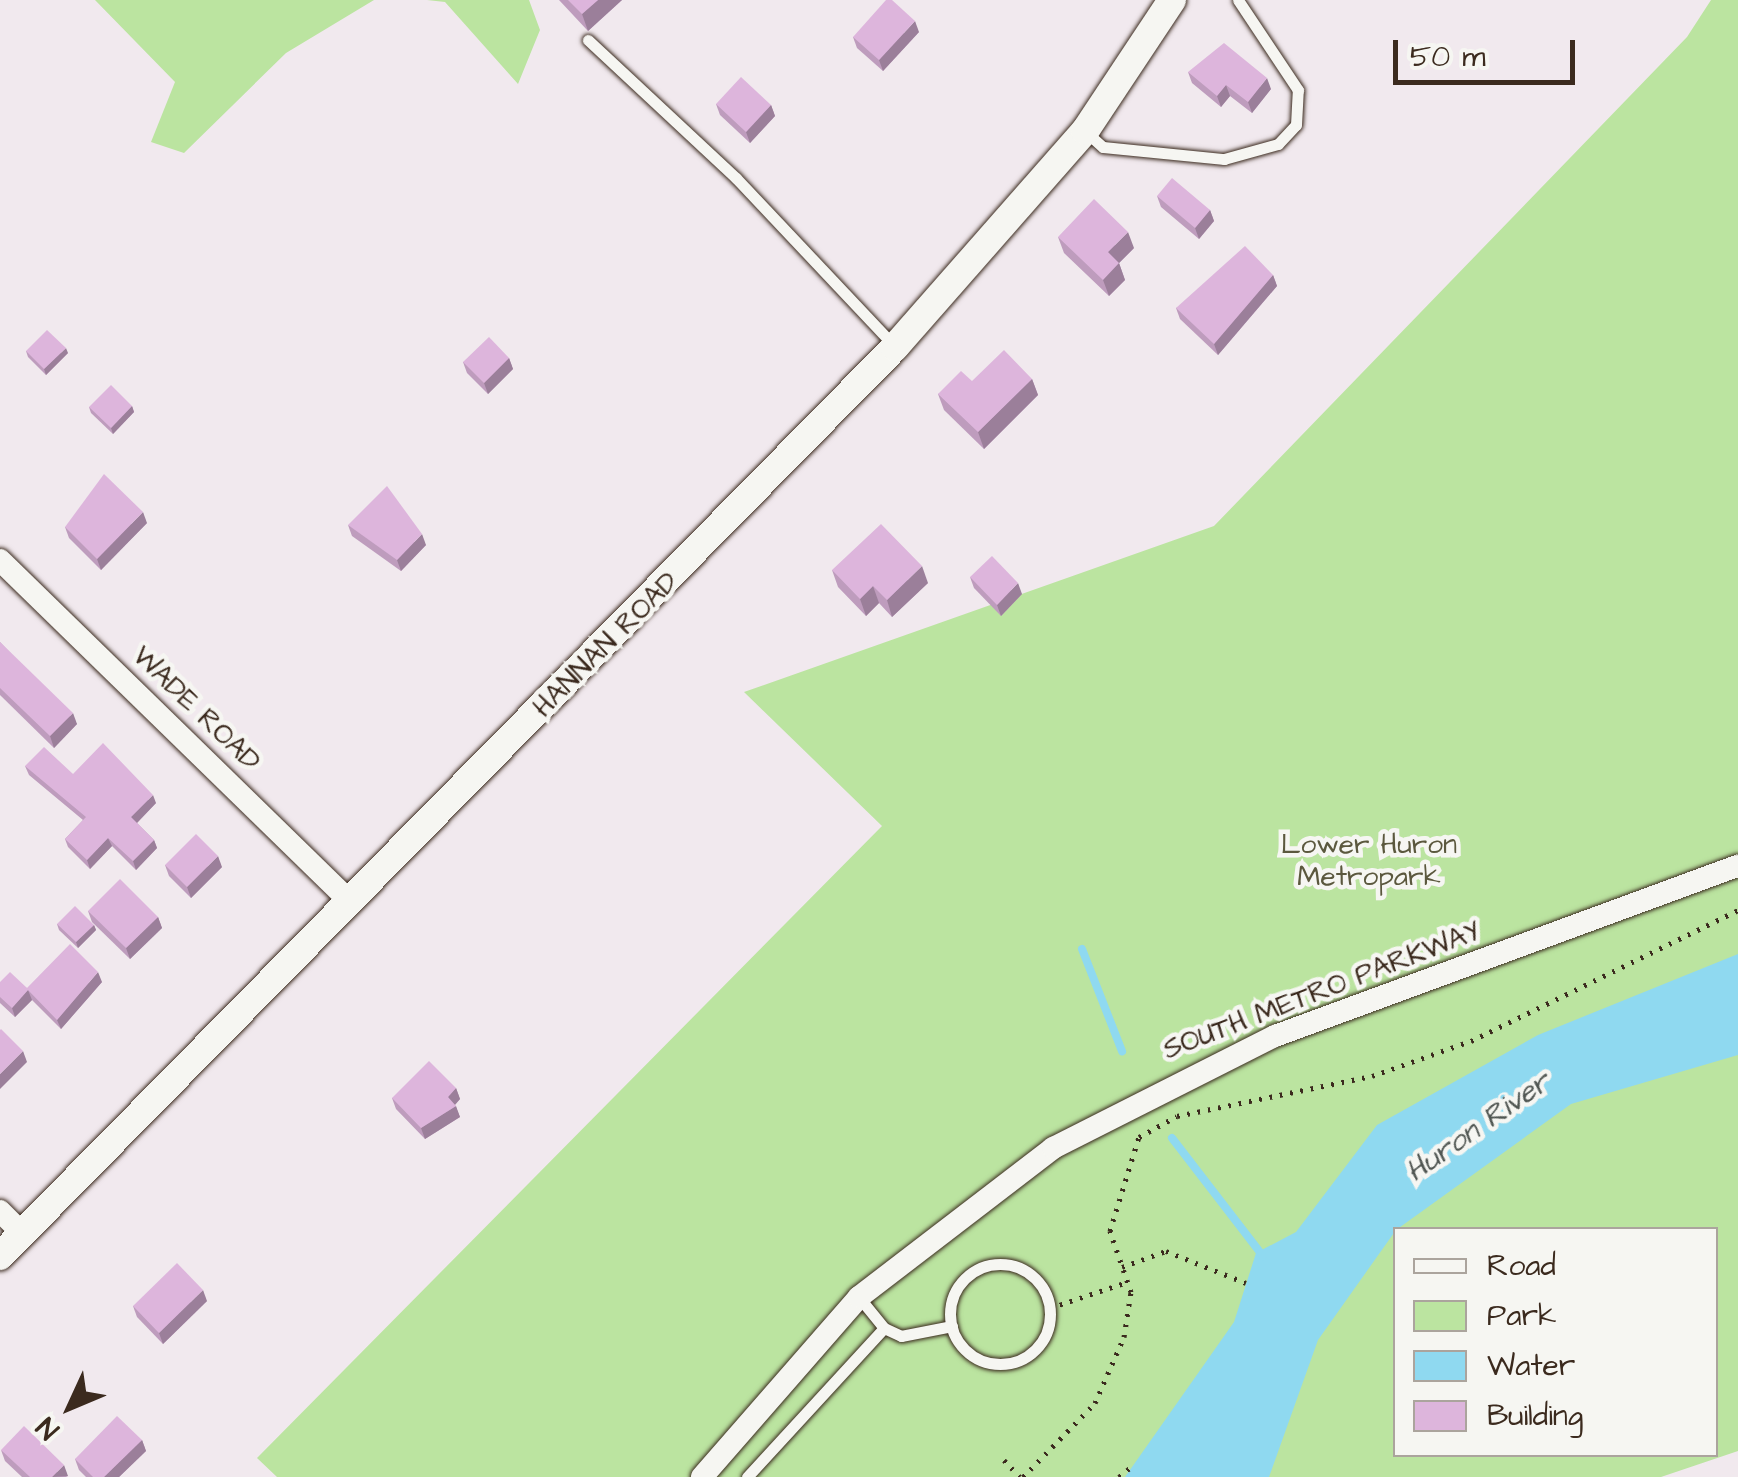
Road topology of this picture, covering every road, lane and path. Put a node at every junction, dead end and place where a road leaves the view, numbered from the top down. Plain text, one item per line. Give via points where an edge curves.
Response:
1 (1172, 0) edge
2 (1238, 0) edge
3 (588, 40) dead end
4 (1085, 131) junction
5 (896, 347) junction
6 (0, 560) edge
7 (1738, 866) edge
8 (350, 902) junction
9 (1738, 910) edge
10 (0, 1211) edge
11 (22, 1233) junction
12 (0, 1256) edge
13 (1122, 1267) junction
14 (1127, 1282) junction
15 (1246, 1283) dead end
16 (859, 1297) junction
17 (1050, 1308) junction
18 (952, 1326) junction
19 (884, 1328) junction
20 (1004, 1460) dead end
21 (1132, 1466) dead end
22 (702, 1477) edge
23 (747, 1477) edge
24 (1021, 1477) edge
25 (1119, 1477) edge

1 - 4 street, HANNAN ROAD
2 - 4 lane via 1298,90 1296,125 1278,144 1224,159 1104,147
3 - 5 lane via 736,178
4 - 5 street, HANNAN ROAD
5 - 8 street, HANNAN ROAD
6 - 8 street, WADE ROAD
7 - 16 street, SOUTH METRO PARKWAY via 1275,1036 1146,1093 994,1188
8 - 11 street, HANNAN ROAD
9 - 13 path via 1471,1042 1372,1076 1176,1116 1139,1137 1110,1232
10 - 11 street
11 - 12 street, HANNAN ROAD
13 - 14 path
13 - 15 path via 1166,1251
14 - 17 path
14 - 24 path via 1124,1338 1095,1404
16 - 19 lane
16 - 22 street, SOUTH METRO PARKWAY
17 - 18 lane via 1037,1348 1010,1364 977,1360
17 - 18 lane via 1034,1277 988,1265 960,1284
18 - 19 lane via 901,1336
19 - 23 lane
20 - 24 path
21 - 25 path

